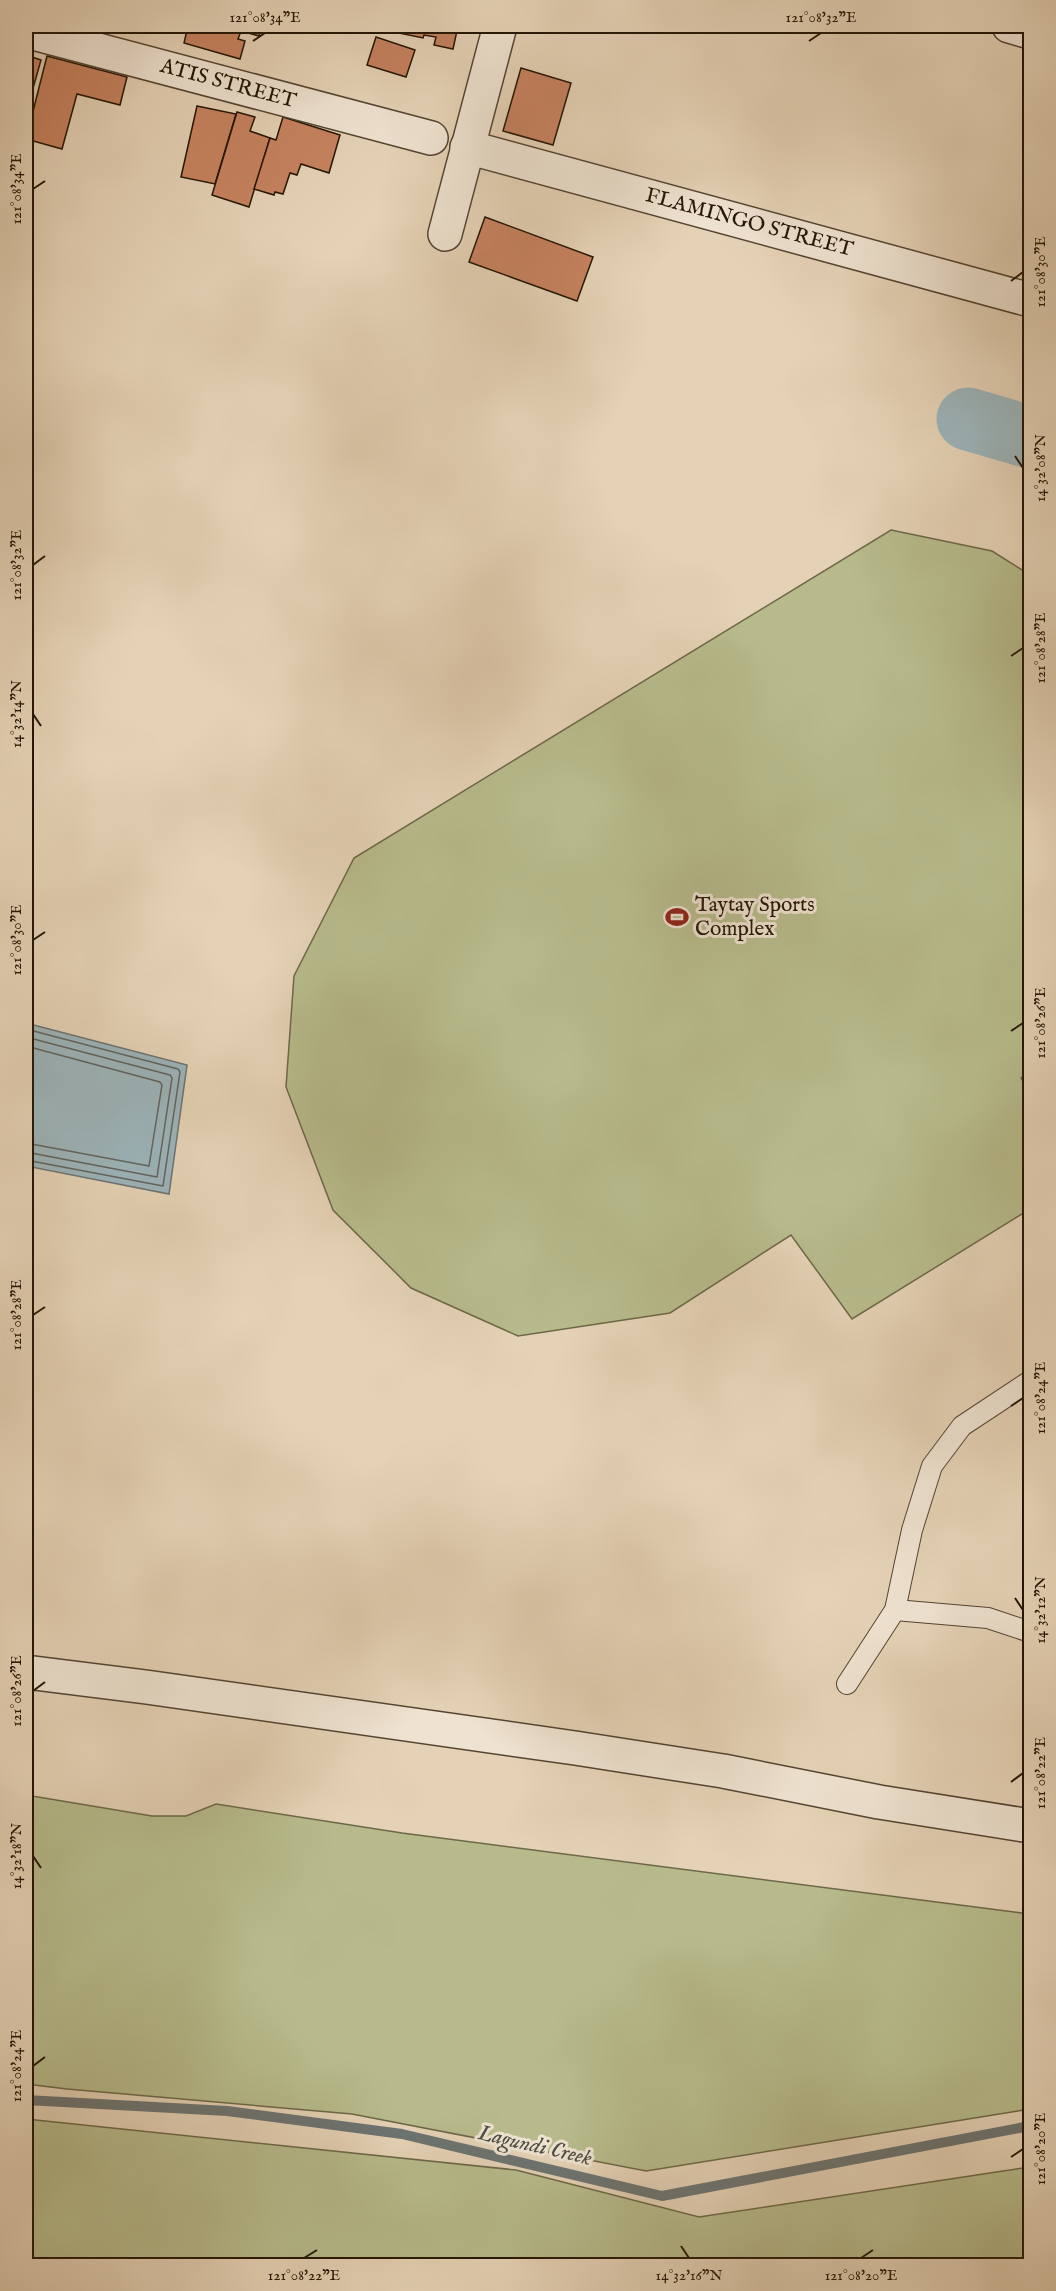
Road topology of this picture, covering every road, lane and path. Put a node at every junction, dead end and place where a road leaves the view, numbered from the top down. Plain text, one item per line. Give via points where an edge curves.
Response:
1 (500, 26) edge
2 (1009, 26) edge
3 (26, 31) edge
4 (1030, 32) edge
5 (431, 138) dead end
6 (467, 147) junction
7 (445, 234) dead end
8 (1030, 300) edge
9 (1030, 1381) edge
10 (895, 1610) junction
11 (1030, 1632) edge
12 (26, 1672) edge
13 (847, 1684) dead end
14 (1030, 1826) edge

1 - 6 street
2 - 4 street
3 - 5 street, ATIS STREET
6 - 7 street
6 - 8 street, FLAMINGO STREET
9 - 10 lane via 962,1426 932,1466 912,1530
10 - 11 lane via 988,1617
10 - 13 lane
12 - 14 street via 723,1771 879,1802

